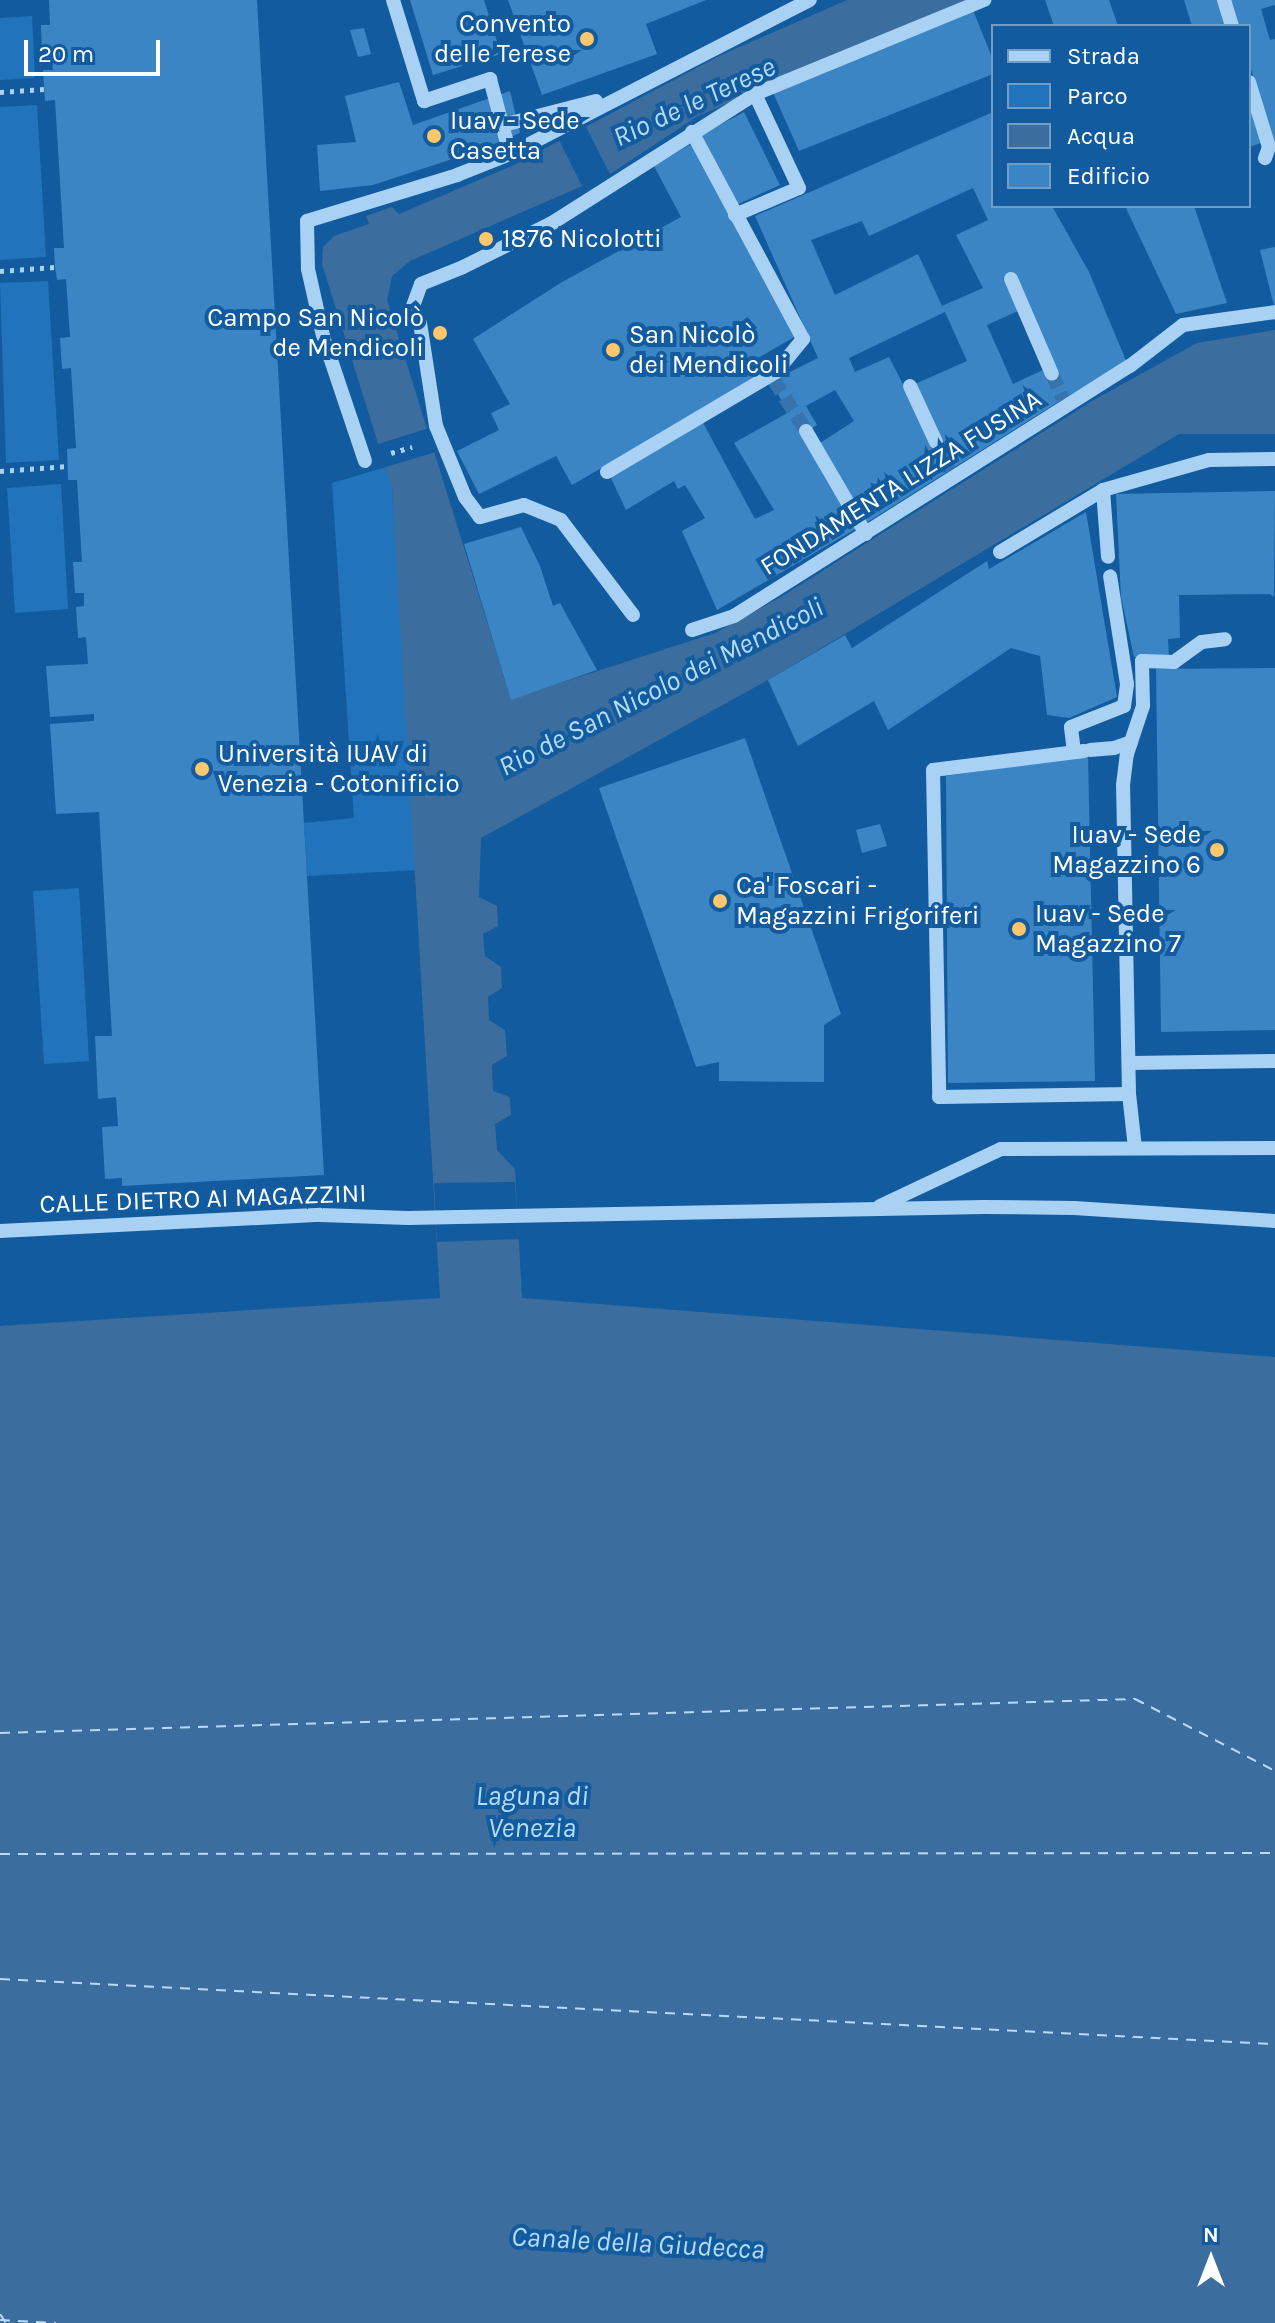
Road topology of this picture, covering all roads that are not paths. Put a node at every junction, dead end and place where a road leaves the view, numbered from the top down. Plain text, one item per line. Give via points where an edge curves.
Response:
1 (393, 0) edge
2 (810, 0) edge
3 (984, 0) edge
4 (1224, 0) edge
5 (1231, 24) edge
6 (1251, 88) edge
7 (624, 94) junction
8 (755, 94) junction
9 (503, 125) junction
10 (692, 132) junction
11 (510, 154) junction
12 (1265, 158) dead end
13 (735, 215) junction
14 (1011, 279) dead end
15 (1275, 312) edge
16 (1052, 374) tunnel mouth
17 (910, 386) dead end
18 (806, 431) tunnel mouth
19 (936, 442) tunnel mouth
20 (1275, 459) edge
21 (365, 461) dead end
22 (607, 472) dead end
23 (1103, 490) junction
24 (866, 534) junction
25 (1000, 552) dead end
26 (1108, 557) dead end
27 (1110, 576) dead end
28 (633, 615) dead end
29 (692, 630) dead end
30 (1225, 639) dead end
31 (1131, 742) junction
32 (1083, 751) junction
33 (1275, 1061) edge
34 (1129, 1063) junction
35 (1129, 1094) junction
36 (1135, 1148) junction
37 (1275, 1148) edge
38 (876, 1209) junction
39 (1275, 1221) edge
40 (0, 1231) edge

1 - 9 street via 424,101 490,79
2 - 7 street
3 - 8 street
4 - 5 street
6 - 12 street via 1269,147
7 - 9 street
7 - 11 street
8 - 10 street
8 - 13 street via 799,188
9 - 11 street
10 - 13 street
10 - 28 street via 600,186 552,223 421,284 413,306 436,426 465,497 480,517 524,505 561,520
11 - 21 street via 307,221 308,269 323,336
13 - 22 street via 803,339 772,378
14 - 16 street
15 - 24 street, FONDAMENTA LIZZA FUSINA via 1245,309 1183,325 1130,366 951,475
17 - 19 street
18 - 24 street
20 - 23 street via 1209,460
23 - 25 street
23 - 26 street
24 - 29 street, FONDAMENTA LIZZA FUSINA via 734,616
27 - 32 street via 1127,684 1124,706 1071,727
30 - 31 street via 1202,642 1174,662 1142,661 1143,706
31 - 32 street
31 - 34 street via 1123,785
32 - 35 street via 933,770 939,1097
33 - 34 street
34 - 35 street
35 - 36 street
36 - 37 street
36 - 38 street via 1001,1149
38 - 39 street, CALLE DIETRO AI MAGAZZINI via 1074,1208
38 - 40 street, CALLE DIETRO AI MAGAZZINI via 321,1215

